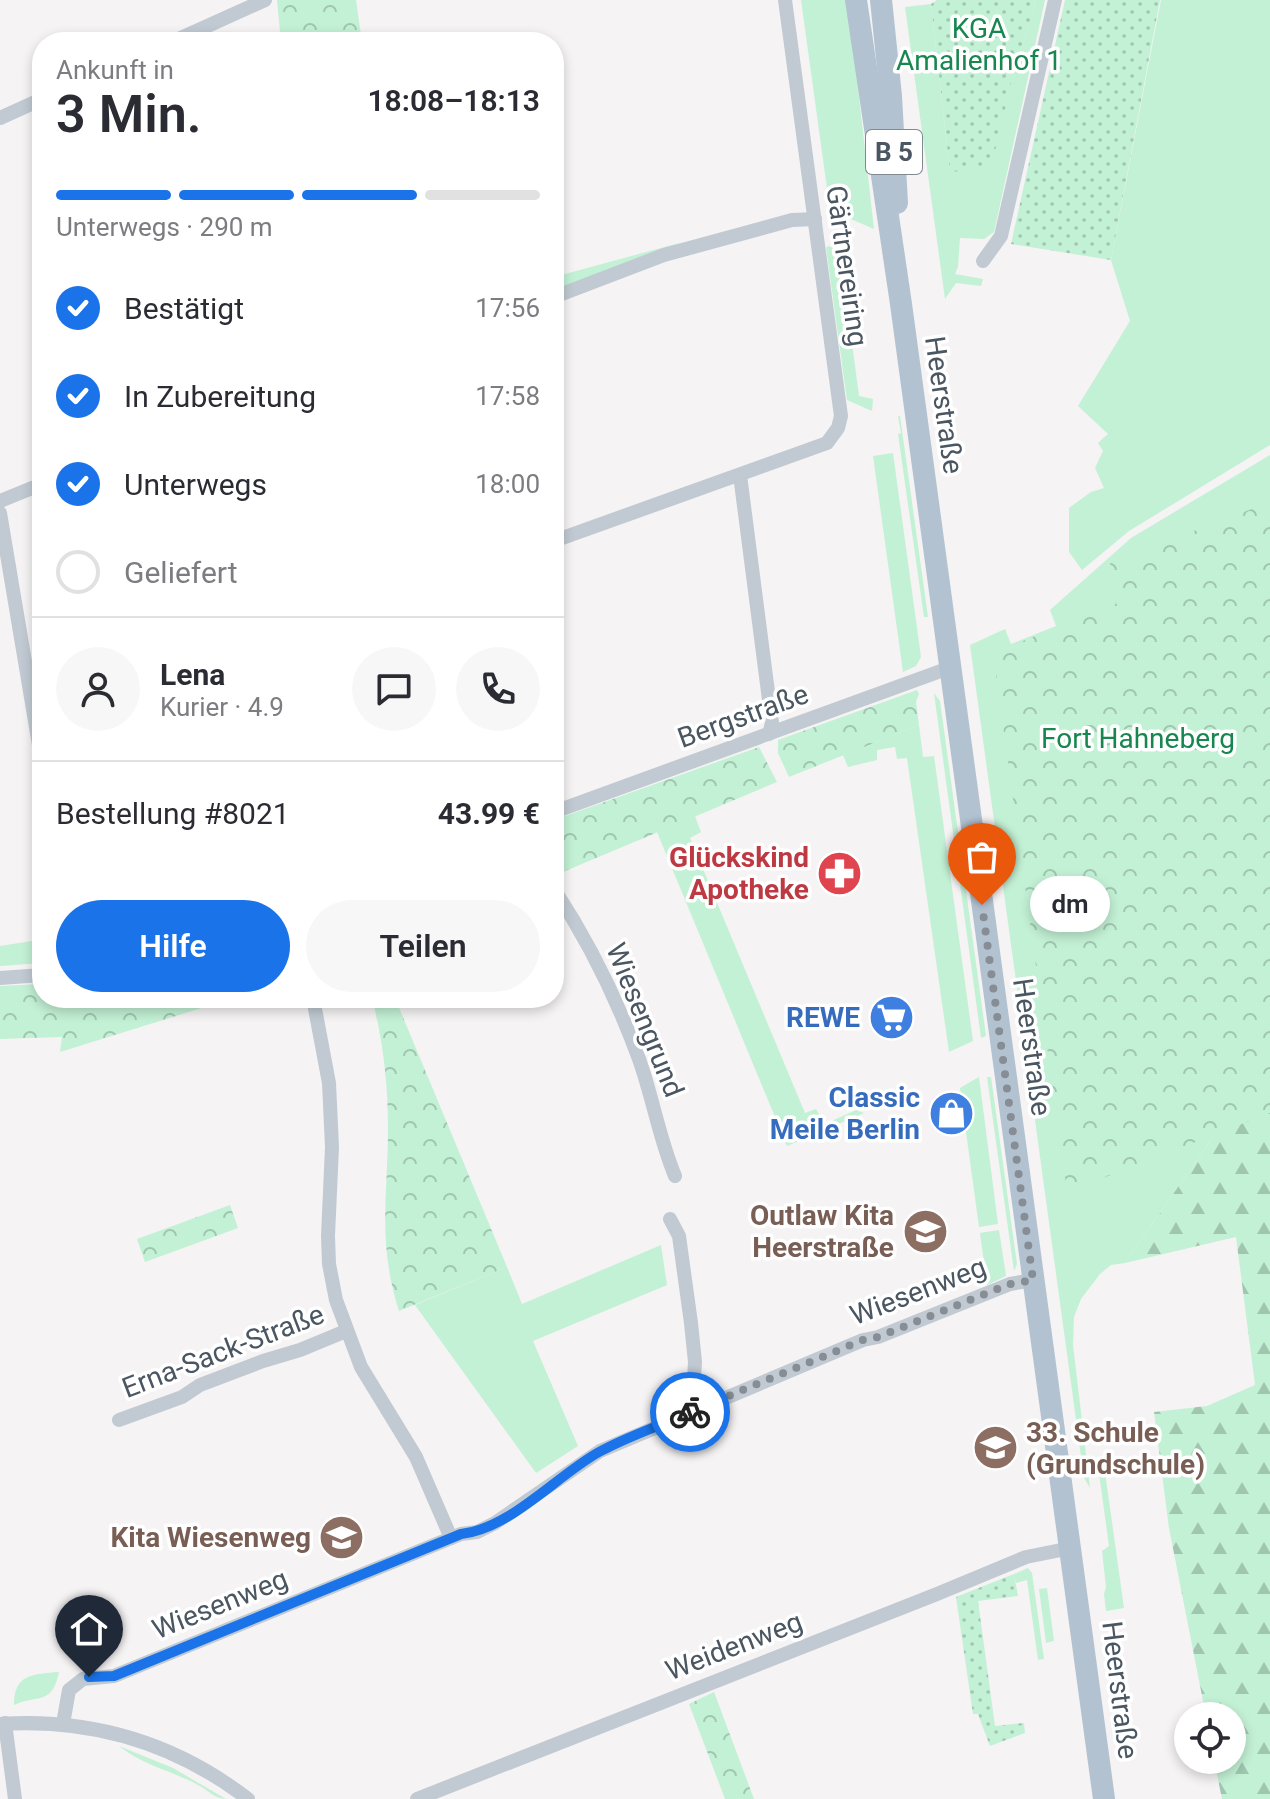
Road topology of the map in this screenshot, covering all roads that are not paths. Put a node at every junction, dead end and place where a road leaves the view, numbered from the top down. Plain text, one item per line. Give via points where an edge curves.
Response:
1 (265, 0) edge
2 (785, 0) edge
3 (856, 0) edge
4 (881, 0) edge
5 (1055, 0) edge
6 (194, 32) edge
7 (32, 104) edge
8 (0, 118) edge
9 (815, 219) junction
10 (983, 261) dead end
11 (564, 293) edge
12 (901, 304) junction
13 (740, 475) junction
14 (32, 488) edge
15 (0, 501) edge
16 (0, 513) edge
17 (564, 537) edge
18 (949, 668) junction
19 (32, 703) edge
20 (769, 734) junction
21 (564, 808) edge
22 (564, 906) edge
23 (32, 976) edge
24 (0, 978) edge
25 (315, 1008) edge
26 (675, 1176) dead end
27 (670, 1219) dead end
28 (1033, 1280) junction
29 (346, 1331) junction
30 (692, 1411) junction
31 (119, 1420) dead end
32 (451, 1538) junction
33 (1071, 1548) junction
34 (3, 1723) edge
35 (63, 1724) junction
36 (15, 1799) edge
37 (248, 1799) edge
38 (417, 1799) edge
39 (1104, 1799) edge

1 - 6 street
2 - 9 street, Gärtnereiring
3 - 12 main road, Heerstraße / B 5
4 - 12 main road, Heerstraße / B 5
5 - 10 street via 1001,236
7 - 8 street
9 - 11 street via 792,220 664,255
9 - 13 street, Gärtnereiring via 841,416 838,428 827,443
12 - 18 main road, Heerstraße / B 5
13 - 17 street, Gärtnereiring
13 - 20 street via 772,723
14 - 15 street
16 - 19 street
18 - 20 street, Bergstraße
18 - 28 main road, Heerstraße / B 5
20 - 21 street, Bergstraße
22 - 26 street, Wiesengrund via 617,1005
23 - 24 street
25 - 29 street via 332,1120 329,1264
27 - 30 street via 679,1236 691,1323
28 - 30 street, Wiesenweg via 863,1340
28 - 33 main road, Heerstraße / B 5
29 - 31 street, Erna-Sack-Straße
29 - 32 street via 366,1376 416,1457
30 - 32 street, Wiesenweg via 600,1451 495,1523
32 - 35 street, Wiesenweg via 114,1676 83,1679 69,1690
33 - 38 street, Weidenweg via 1026,1557
33 - 39 main road, Heerstraße / B 5
34 - 35 street
34 - 36 street
35 - 37 street via 116,1732 158,1747

